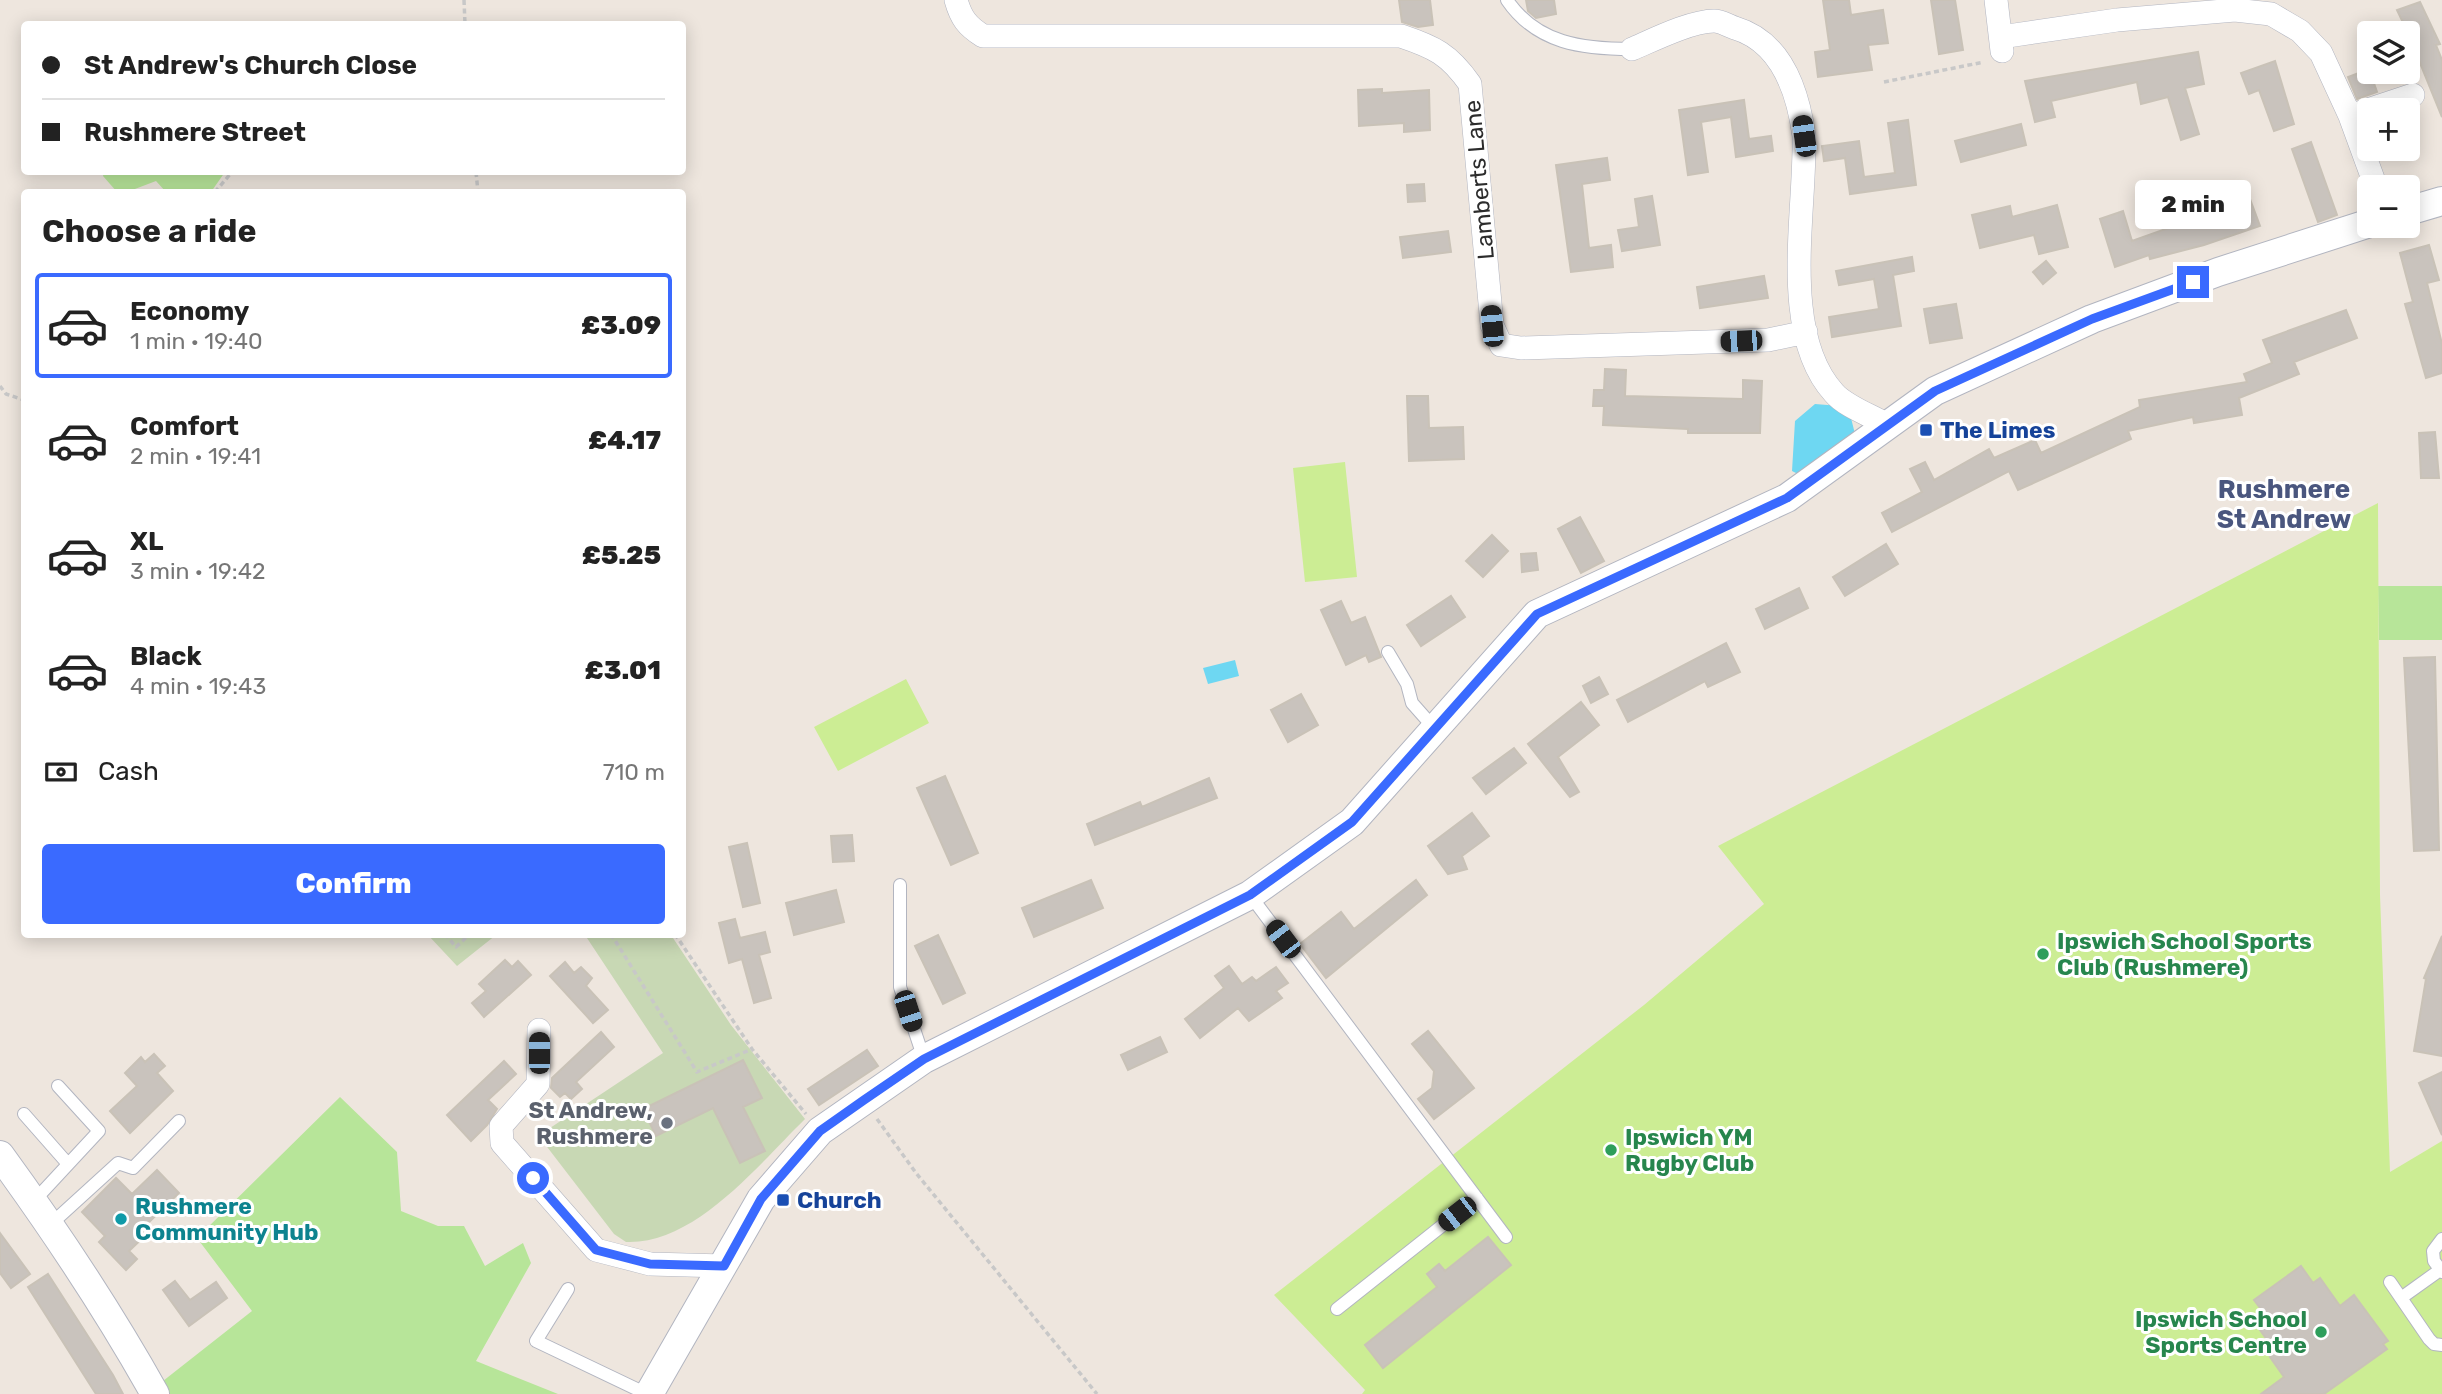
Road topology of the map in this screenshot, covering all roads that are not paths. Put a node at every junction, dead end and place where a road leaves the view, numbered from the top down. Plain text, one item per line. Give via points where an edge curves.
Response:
1 (956, 0) edge
2 (1507, 0) edge
3 (1996, 0) edge
4 (2273, 7) edge
5 (2115, 10) edge
6 (1632, 49) joint
7 (2413, 95) dead end
8 (2350, 116) junction
9 (2372, 175) edge
10 (2442, 201) edge
11 (2420, 207) edge
12 (2357, 227) edge
13 (1806, 332) junction
14 (1889, 426) junction
15 (1388, 652) dead end
16 (1435, 729) junction
17 (901, 886) dead end
18 (1250, 895) junction
19 (539, 1030) dead end
20 (924, 1059) junction
21 (58, 1086) dead end
22 (24, 1114) dead end
23 (179, 1121) dead end
24 (0, 1154) edge
25 (68, 1164) junction
26 (1477, 1198) junction
27 (34, 1201) junction
28 (51, 1224) junction
29 (1506, 1237) dead end
30 (2442, 1239) edge
31 (724, 1266) junction
32 (2441, 1271) edge
33 (2390, 1282) dead end
34 (568, 1289) dead end
35 (2401, 1298) junction
36 (1337, 1309) dead end
37 (2442, 1345) edge
38 (155, 1394) edge
39 (648, 1394) edge

1 - 13 street, Lamberts Lane via 969,27 983,36 1401,36 1431,46 1454,61 1470,84 1492,326 1501,345 1768,340
2 - 6 lane via 1534,30 1590,49
3 - 5 street via 2002,44
4 - 5 street
4 - 8 street via 2321,53
6 - 13 street via 1714,21 1749,32 1787,72 1801,111 1804,136 1799,290
7 - 8 street
8 - 9 street
10 - 11 street
12 - 14 street via 2092,319 1935,391
13 - 14 street via 1820,376 1836,396
14 - 16 street via 1787,498 1537,614
15 - 16 lane via 1407,684 1412,703
16 - 18 street via 1352,822
17 - 20 lane via 901,987
18 - 20 street
18 - 26 lane
19 - 31 street via 538,1084 501,1126 502,1143 596,1250 650,1264
20 - 31 street via 820,1131 761,1199
21 - 25 lane via 99,1131
22 - 25 lane
23 - 28 lane via 133,1168 118,1163
24 - 27 street
25 - 27 lane
26 - 29 lane
26 - 36 lane
27 - 28 street
28 - 38 street
30 - 32 lane via 2433,1251
31 - 39 street
32 - 35 lane
33 - 35 lane
34 - 39 lane via 536,1341
35 - 37 lane via 2429,1339

